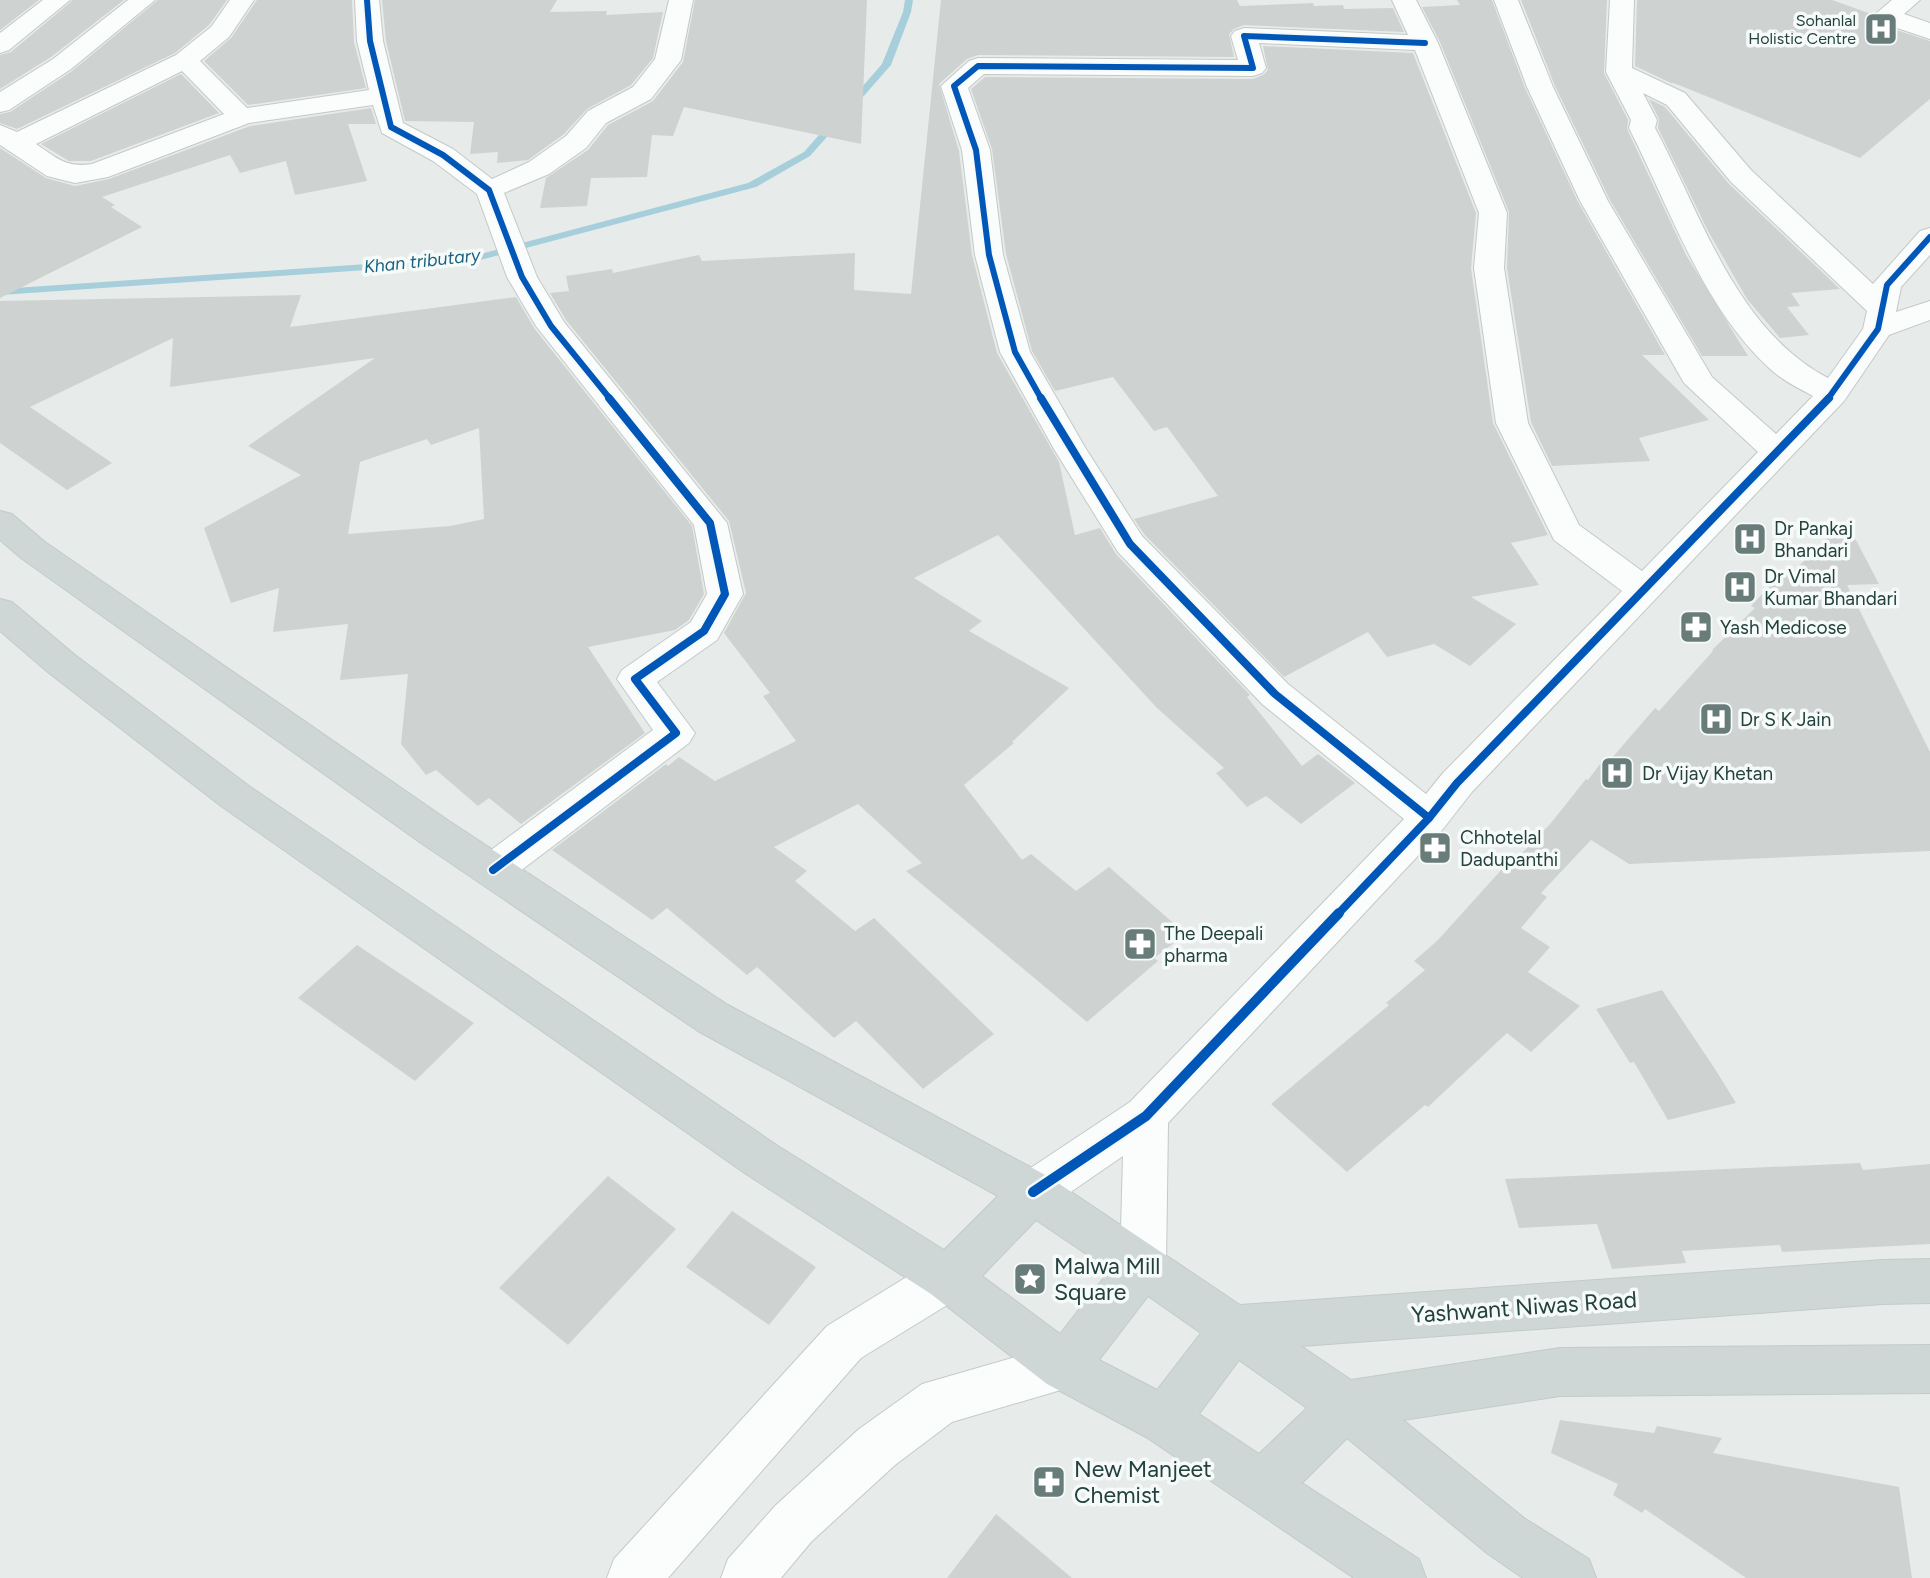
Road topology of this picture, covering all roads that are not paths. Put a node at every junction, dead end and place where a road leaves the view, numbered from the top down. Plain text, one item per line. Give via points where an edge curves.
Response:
1 (58, 0) edge
2 (143, 0) edge
3 (242, 0) edge
4 (367, 0) edge
5 (681, 0) edge
6 (1404, 0) edge
7 (1506, 0) edge
8 (1622, 0) edge
9 (1908, 0) edge
10 (1930, 31) edge
11 (1425, 43) junction
12 (0, 45) edge
13 (185, 60) junction
14 (1619, 72) junction
15 (384, 96) junction
16 (0, 104) edge
17 (241, 117) junction
18 (8, 138) edge
19 (489, 190) junction
20 (1930, 237) edge
21 (1930, 310) edge
22 (1880, 319) junction
23 (1833, 394) junction
24 (1777, 452) junction
25 (0, 523) edge
26 (1644, 590) junction
27 (0, 611) edge
28 (1429, 818) junction
29 (493, 870) junction
30 (1146, 1116) junction
31 (1033, 1192) junction
32 (1143, 1265) junction
33 (948, 1278) junction
34 (1930, 1281) edge
35 (1234, 1328) junction
36 (1064, 1367) junction
37 (1930, 1369) edge
38 (1346, 1405) junction
39 (1164, 1420) junction
40 (1262, 1487) junction
41 (633, 1578) edge
42 (747, 1578) edge
43 (1400, 1578) edge
44 (1570, 1578) edge

1 - 12 street
2 - 16 street via 62,65
3 - 13 street via 220,32
4 - 15 street via 370,41
5 - 19 street via 668,60 642,93 597,117 576,142 539,168
6 - 11 street
7 - 24 street via 1594,201 1700,383
8 - 14 street
9 - 10 street via 1885,16
11 - 26 street via 1493,213 1489,268 1512,423 1566,532
11 - 28 street via 1300,34 1244,36 1254,68 978,66 954,86 976,150 989,255 1016,352 1130,544 1275,694
13 - 17 street
13 - 18 street
14 - 22 street via 1676,99 1741,176
14 - 23 street via 1644,120 1642,128 1743,322 1779,362
15 - 17 street
15 - 19 street via 391,128 443,155
17 - 18 street via 98,171 75,175 57,170
19 - 29 street via 522,277 551,326 709,523 725,594 705,631 635,679 676,733
20 - 22 street via 1887,285
21 - 22 street
22 - 23 street
23 - 24 street
24 - 26 street
25 - 29 main road
26 - 28 street via 1457,783
27 - 33 main road via 234,796 762,1160
28 - 30 street
29 - 31 main road via 713,1018
30 - 31 street
30 - 32 street
31 - 32 main road
31 - 33 main road
32 - 35 main road
32 - 36 main road
33 - 36 main road
33 - 41 street via 844,1342
34 - 35 main road, Yashwant Niwas Road
35 - 38 main road
35 - 39 main road
36 - 39 main road
36 - 42 street via 939,1401 877,1447 811,1507
37 - 38 main road via 1560,1372
38 - 40 main road
38 - 44 main road via 1506,1536
39 - 40 main road
40 - 43 main road

